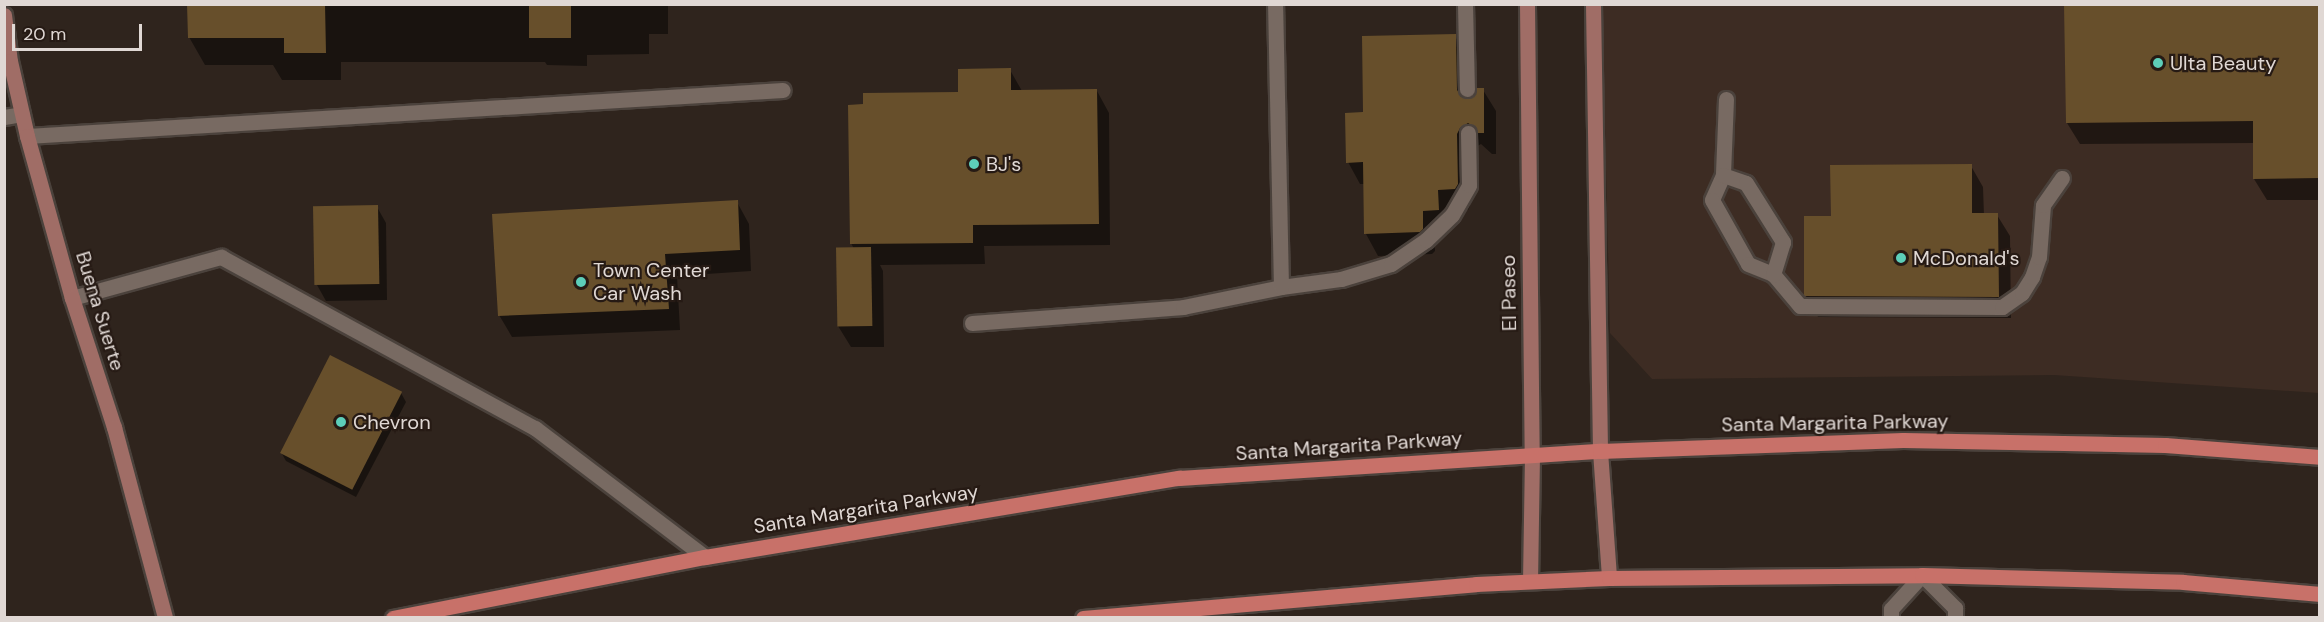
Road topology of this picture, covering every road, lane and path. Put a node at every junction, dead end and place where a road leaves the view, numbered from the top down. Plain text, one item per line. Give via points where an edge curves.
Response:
1 (1275, 4) edge
2 (1465, 4) edge
3 (1527, 4) edge
4 (1593, 4) edge
5 (4, 15) edge
6 (8, 61) edge
7 (1467, 88) dead end
8 (783, 90) dead end
9 (1726, 99) dead end
10 (22, 114) junction
11 (4, 117) edge
12 (1468, 134) dead end
13 (27, 136) junction
14 (1723, 175) junction
15 (2062, 178) dead end
16 (1773, 273) junction
17 (1281, 287) junction
18 (72, 298) junction
19 (972, 323) dead end
20 (1600, 451) junction
21 (1532, 455) junction
22 (2319, 457) edge
23 (705, 557) junction
24 (1923, 575) junction
25 (1609, 578) junction
26 (1530, 580) junction
27 (2319, 594) edge
28 (165, 618) edge
29 (393, 618) edge
30 (1083, 618) edge
31 (1891, 618) edge
32 (1955, 618) edge

1 - 17 street
2 - 7 street
3 - 21 street, El Paseo
4 - 20 street
5 - 6 street, Buena Suerte
6 - 10 street, Buena Suerte
8 - 13 street
9 - 14 street
10 - 11 street
10 - 13 street, Buena Suerte
12 - 17 street via 1469,185 1452,215 1426,240 1391,264 1341,279
13 - 18 street, Buena Suerte
14 - 16 street via 1746,183 1783,242
14 - 16 street via 1712,200 1749,264
15 - 16 street via 2043,206 2032,277 2022,293 2002,308 1800,306
17 - 19 street via 1183,307
18 - 23 street via 221,256 535,428
18 - 28 street, Buena Suerte via 114,427
20 - 21 main road, Santa Margarita Parkway
20 - 22 main road, Santa Margarita Parkway via 1903,440 2165,445
20 - 25 street
21 - 23 main road, Santa Margarita Parkway via 1179,478
21 - 26 street, El Paseo
23 - 29 main road, Santa Margarita Parkway
24 - 25 main road
24 - 27 main road via 2183,582
24 - 31 street via 1891,609
24 - 32 street via 1955,608
25 - 26 main road
26 - 30 main road

